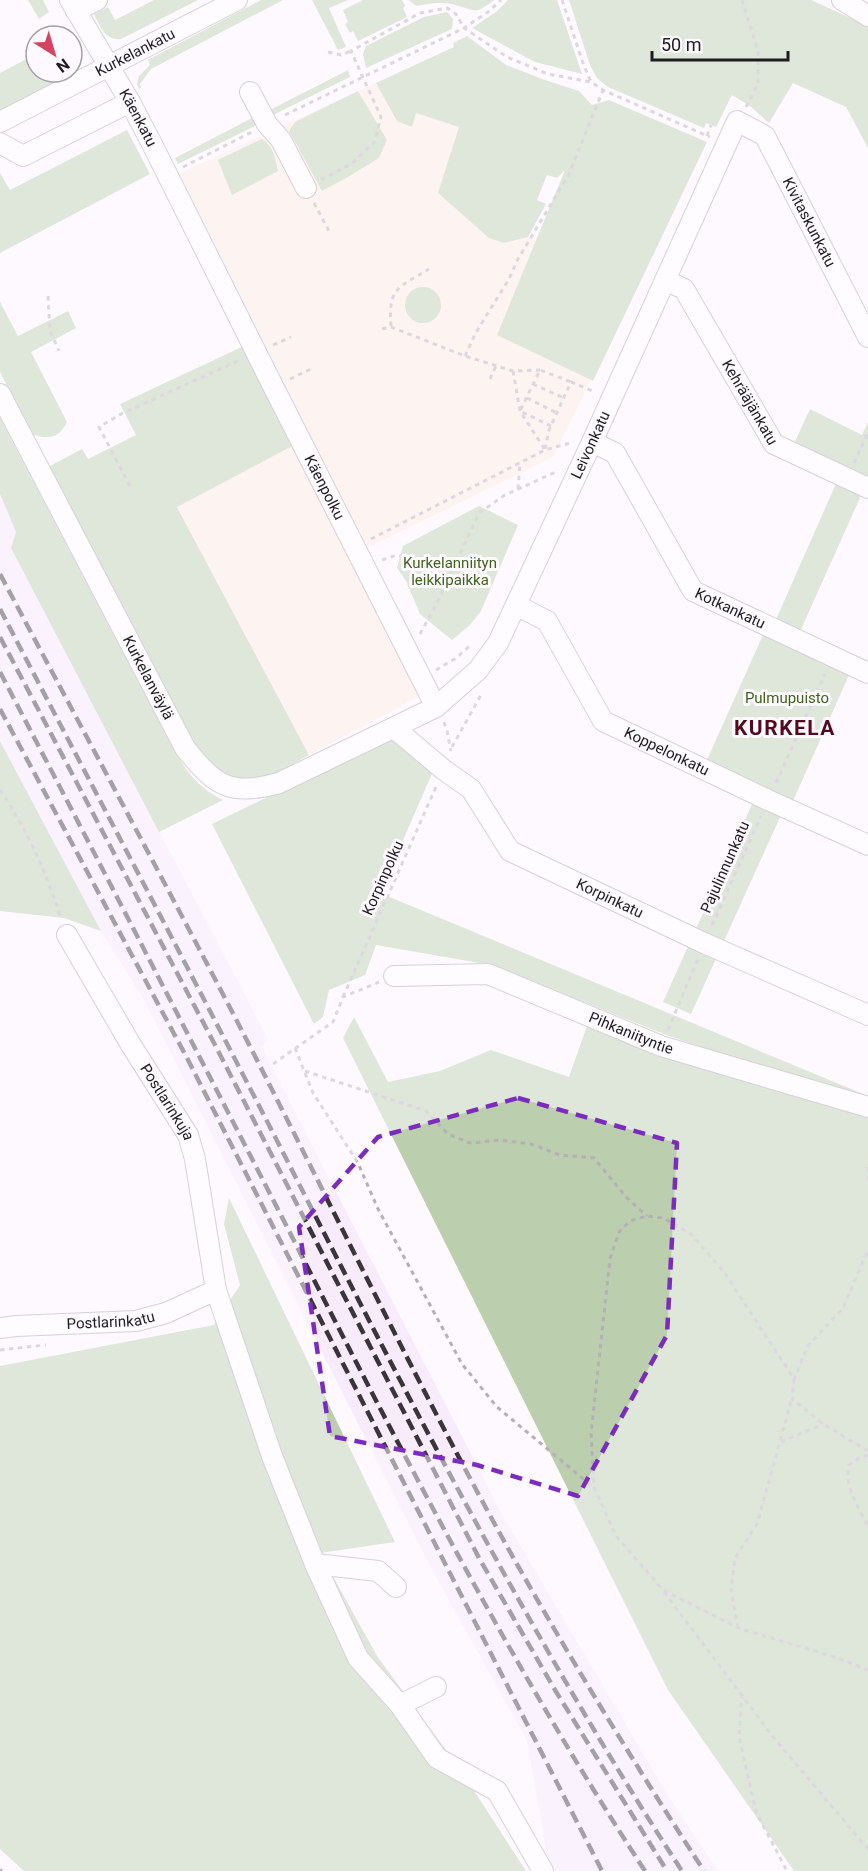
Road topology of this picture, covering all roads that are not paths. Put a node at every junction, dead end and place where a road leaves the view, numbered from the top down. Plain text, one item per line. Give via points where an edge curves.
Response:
1 (97, 0) edge
2 (237, 0) edge
3 (842, 0) edge
4 (73, 6) edge
5 (868, 16) edge
6 (109, 66) junction
7 (250, 92) dead end
8 (130, 102) junction
9 (737, 121) joint
10 (0, 122) edge
11 (0, 143) edge
12 (306, 188) road end
13 (184, 208) joint
14 (665, 280) junction
15 (868, 337) edge
16 (0, 394) edge
17 (592, 442) junction
18 (868, 488) edge
19 (516, 605) junction
20 (868, 673) edge
21 (436, 707) junction
22 (394, 728) junction
23 (868, 845) edge
24 (67, 936) road end
25 (394, 976) road end
26 (868, 1015) edge
27 (868, 1107) edge
28 (216, 1290) junction
29 (0, 1328) edge
30 (315, 1564) junction
31 (396, 1587) dead end
32 (436, 1687) dead end
33 (400, 1706) junction
34 (543, 1871) edge

1 - 4 street
2 - 6 street, Kurkelankatu
3 - 5 street
4 - 6 street, Käenkatu
6 - 8 street, Käenkatu
6 - 10 street, Kurkelankatu
7 - 12 street
8 - 11 street via 23,156
8 - 13 street, Käenkatu
9 - 14 street, Leivonkatu
9 - 15 street, Kivitaskunkatu via 765,136
13 - 21 street, Käenpolku
14 - 17 street, Leivonkatu
14 - 18 street, Kehrääjänkatu via 684,289 774,444
16 - 22 street, Kurkelanväylä via 185,748 203,771 224,785 253,790 279,783
17 - 19 street, Leivonkatu
17 - 20 street, Kotkankatu via 615,453 693,591
19 - 21 street, Leivonkatu via 498,642 478,670
19 - 23 street, Koppelonkatu via 547,621 603,721
21 - 22 street, Leivonkatu
22 - 26 street, Korpinkatu via 471,789 510,851
24 - 28 street, Postlarinkuja via 188,1135
25 - 27 street, Pihkaniityntie via 488,974 661,1046
28 - 29 street, Postlarinkatu via 166,1313 135,1321
28 - 30 street, Postlarinkuja via 272,1456
30 - 31 street via 378,1571
30 - 33 street, Postlarinkuja via 358,1658
32 - 33 street
33 - 34 street, Postlarinkuja via 437,1758 497,1791

